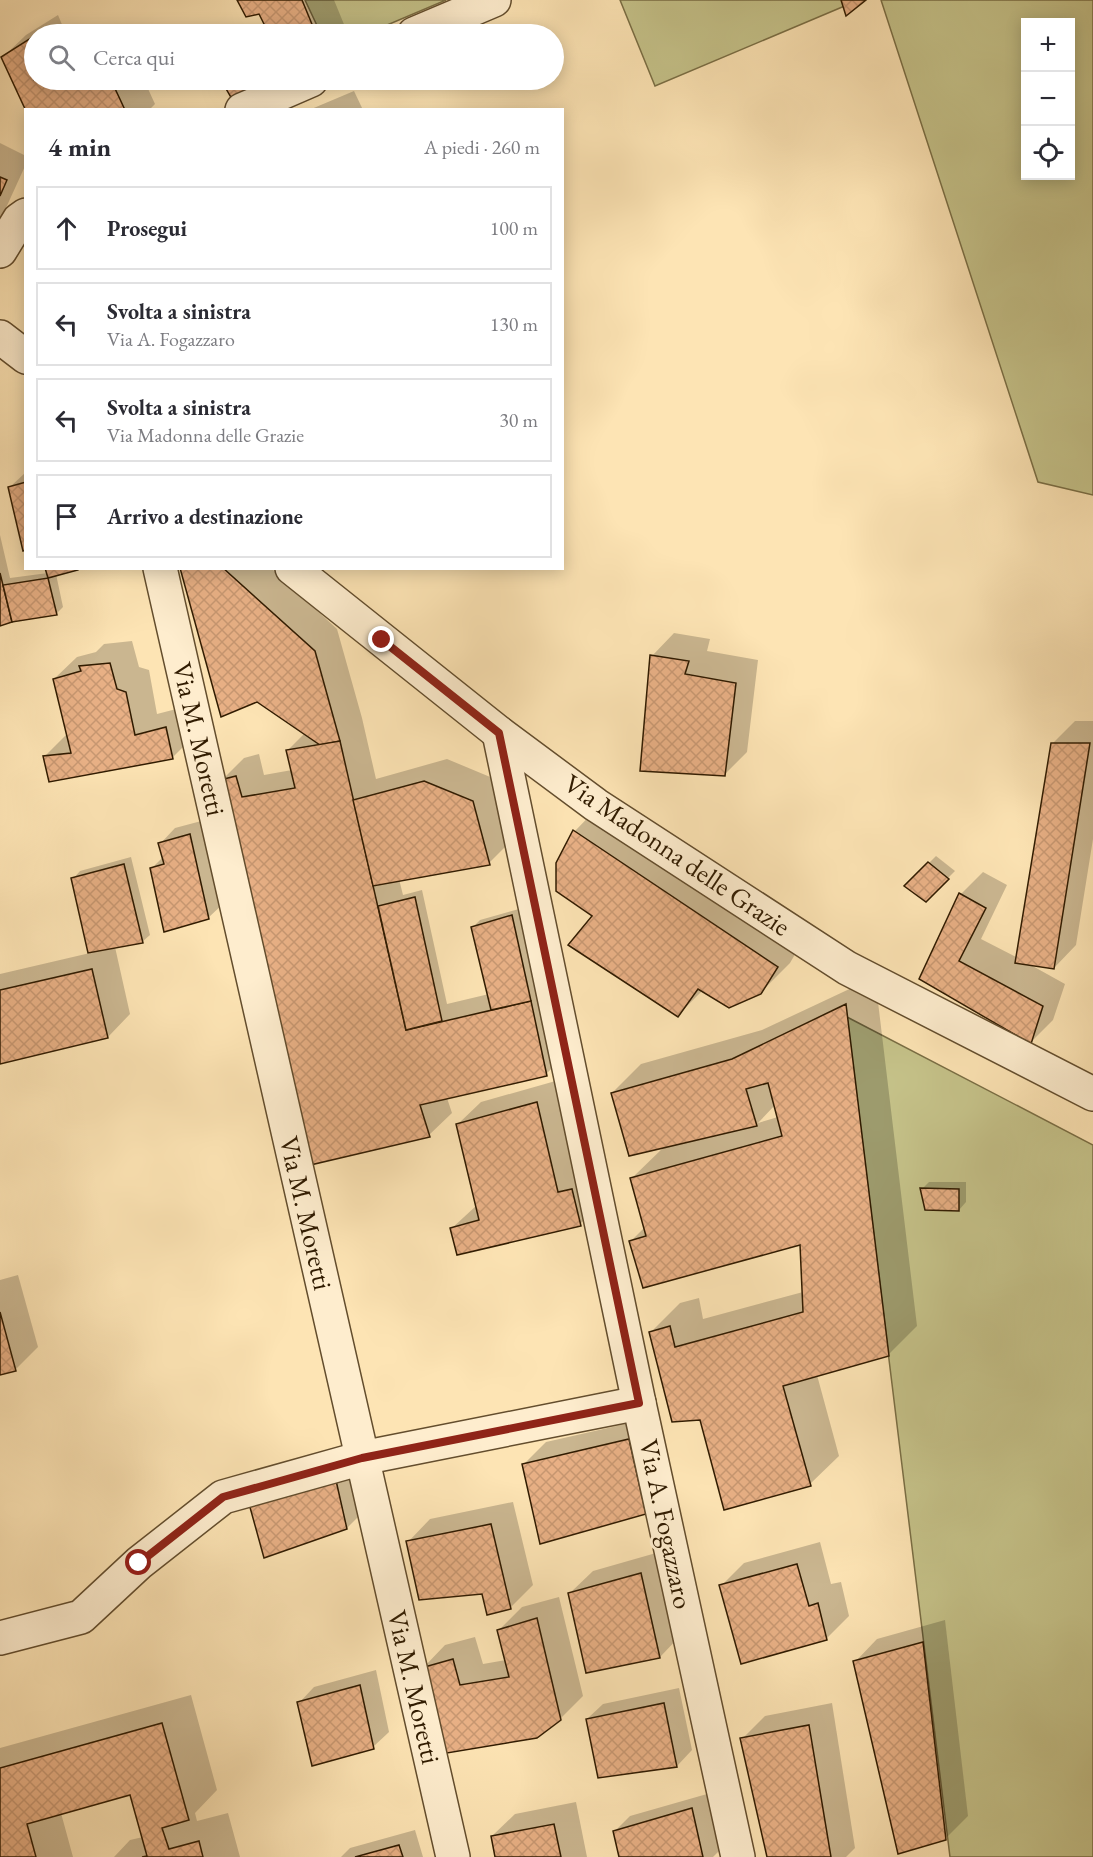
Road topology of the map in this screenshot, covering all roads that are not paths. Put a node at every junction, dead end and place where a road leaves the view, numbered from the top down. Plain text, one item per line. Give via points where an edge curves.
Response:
1 (494, 0) edge
2 (438, 24) edge
3 (288, 90) edge
4 (247, 108) edge
5 (24, 216) edge
6 (0, 251) edge
7 (0, 337) edge
8 (24, 355) edge
9 (160, 570) edge
10 (295, 570) edge
11 (499, 733) junction
12 (1093, 1094) edge
13 (639, 1403) junction
14 (362, 1458) junction
15 (0, 1638) edge
16 (453, 1857) edge
17 (738, 1857) edge

1 - 2 street
3 - 4 street
5 - 6 street
7 - 8 street
9 - 14 street, Via M. Moretti
10 - 11 street, Via Madonna delle Grazie
11 - 12 street, Via Madonna delle Grazie via 596,805 847,968
11 - 13 street, Via A. Fogazzaro
13 - 14 street
13 - 17 street, Via A. Fogazzaro
14 - 15 street via 223,1497 139,1563 81,1617
14 - 16 street, Via M. Moretti

